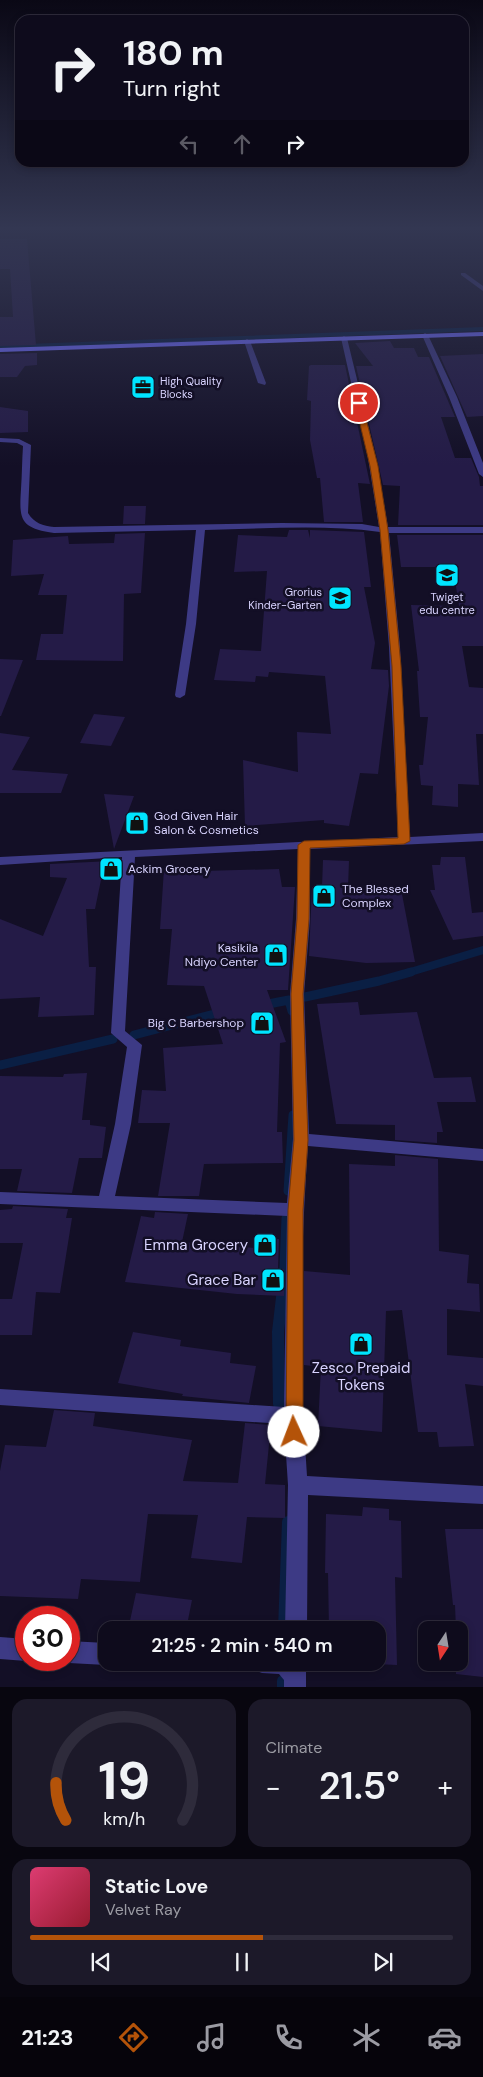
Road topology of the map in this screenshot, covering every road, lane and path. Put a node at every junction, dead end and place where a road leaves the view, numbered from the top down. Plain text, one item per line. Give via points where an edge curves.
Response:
1 (483, 334) edge
2 (425, 335) junction
3 (344, 338) junction
4 (248, 341) junction
5 (0, 350) edge
6 (262, 383) dead end
7 (0, 440) edge
8 (483, 474) edge
9 (201, 528) junction
10 (384, 530) junction
11 (483, 530) edge
12 (180, 695) dead end
13 (483, 837) edge
14 (404, 841) junction
15 (304, 845) junction
16 (128, 853) junction
17 (0, 861) edge
18 (301, 1140) junction
19 (483, 1155) edge
20 (0, 1198) edge
21 (106, 1202) junction
22 (295, 1210) junction
23 (0, 1397) edge
24 (293, 1415) junction
25 (298, 1485) junction
26 (483, 1495) edge
27 (296, 1621) edge
28 (0, 1648) edge
29 (15, 1649) edge
30 (80, 1653) edge
31 (98, 1654) edge

1 - 2 main road
2 - 3 main road
2 - 8 street
3 - 4 main road
3 - 10 street via 374,466
4 - 5 main road
4 - 6 street
7 - 9 street via 19,440 27,445 24,513 32,525 72,531
9 - 10 street
9 - 12 street
10 - 11 street
10 - 14 street via 397,666
13 - 14 street
14 - 15 street
15 - 16 street
15 - 18 street via 297,994
16 - 17 street
16 - 21 street via 118,1033 135,1045 123,1124
18 - 19 street
18 - 22 street
20 - 21 street
21 - 22 street
22 - 24 street
23 - 24 street
24 - 25 street
25 - 26 street
25 - 27 street
28 - 29 street
30 - 31 street

